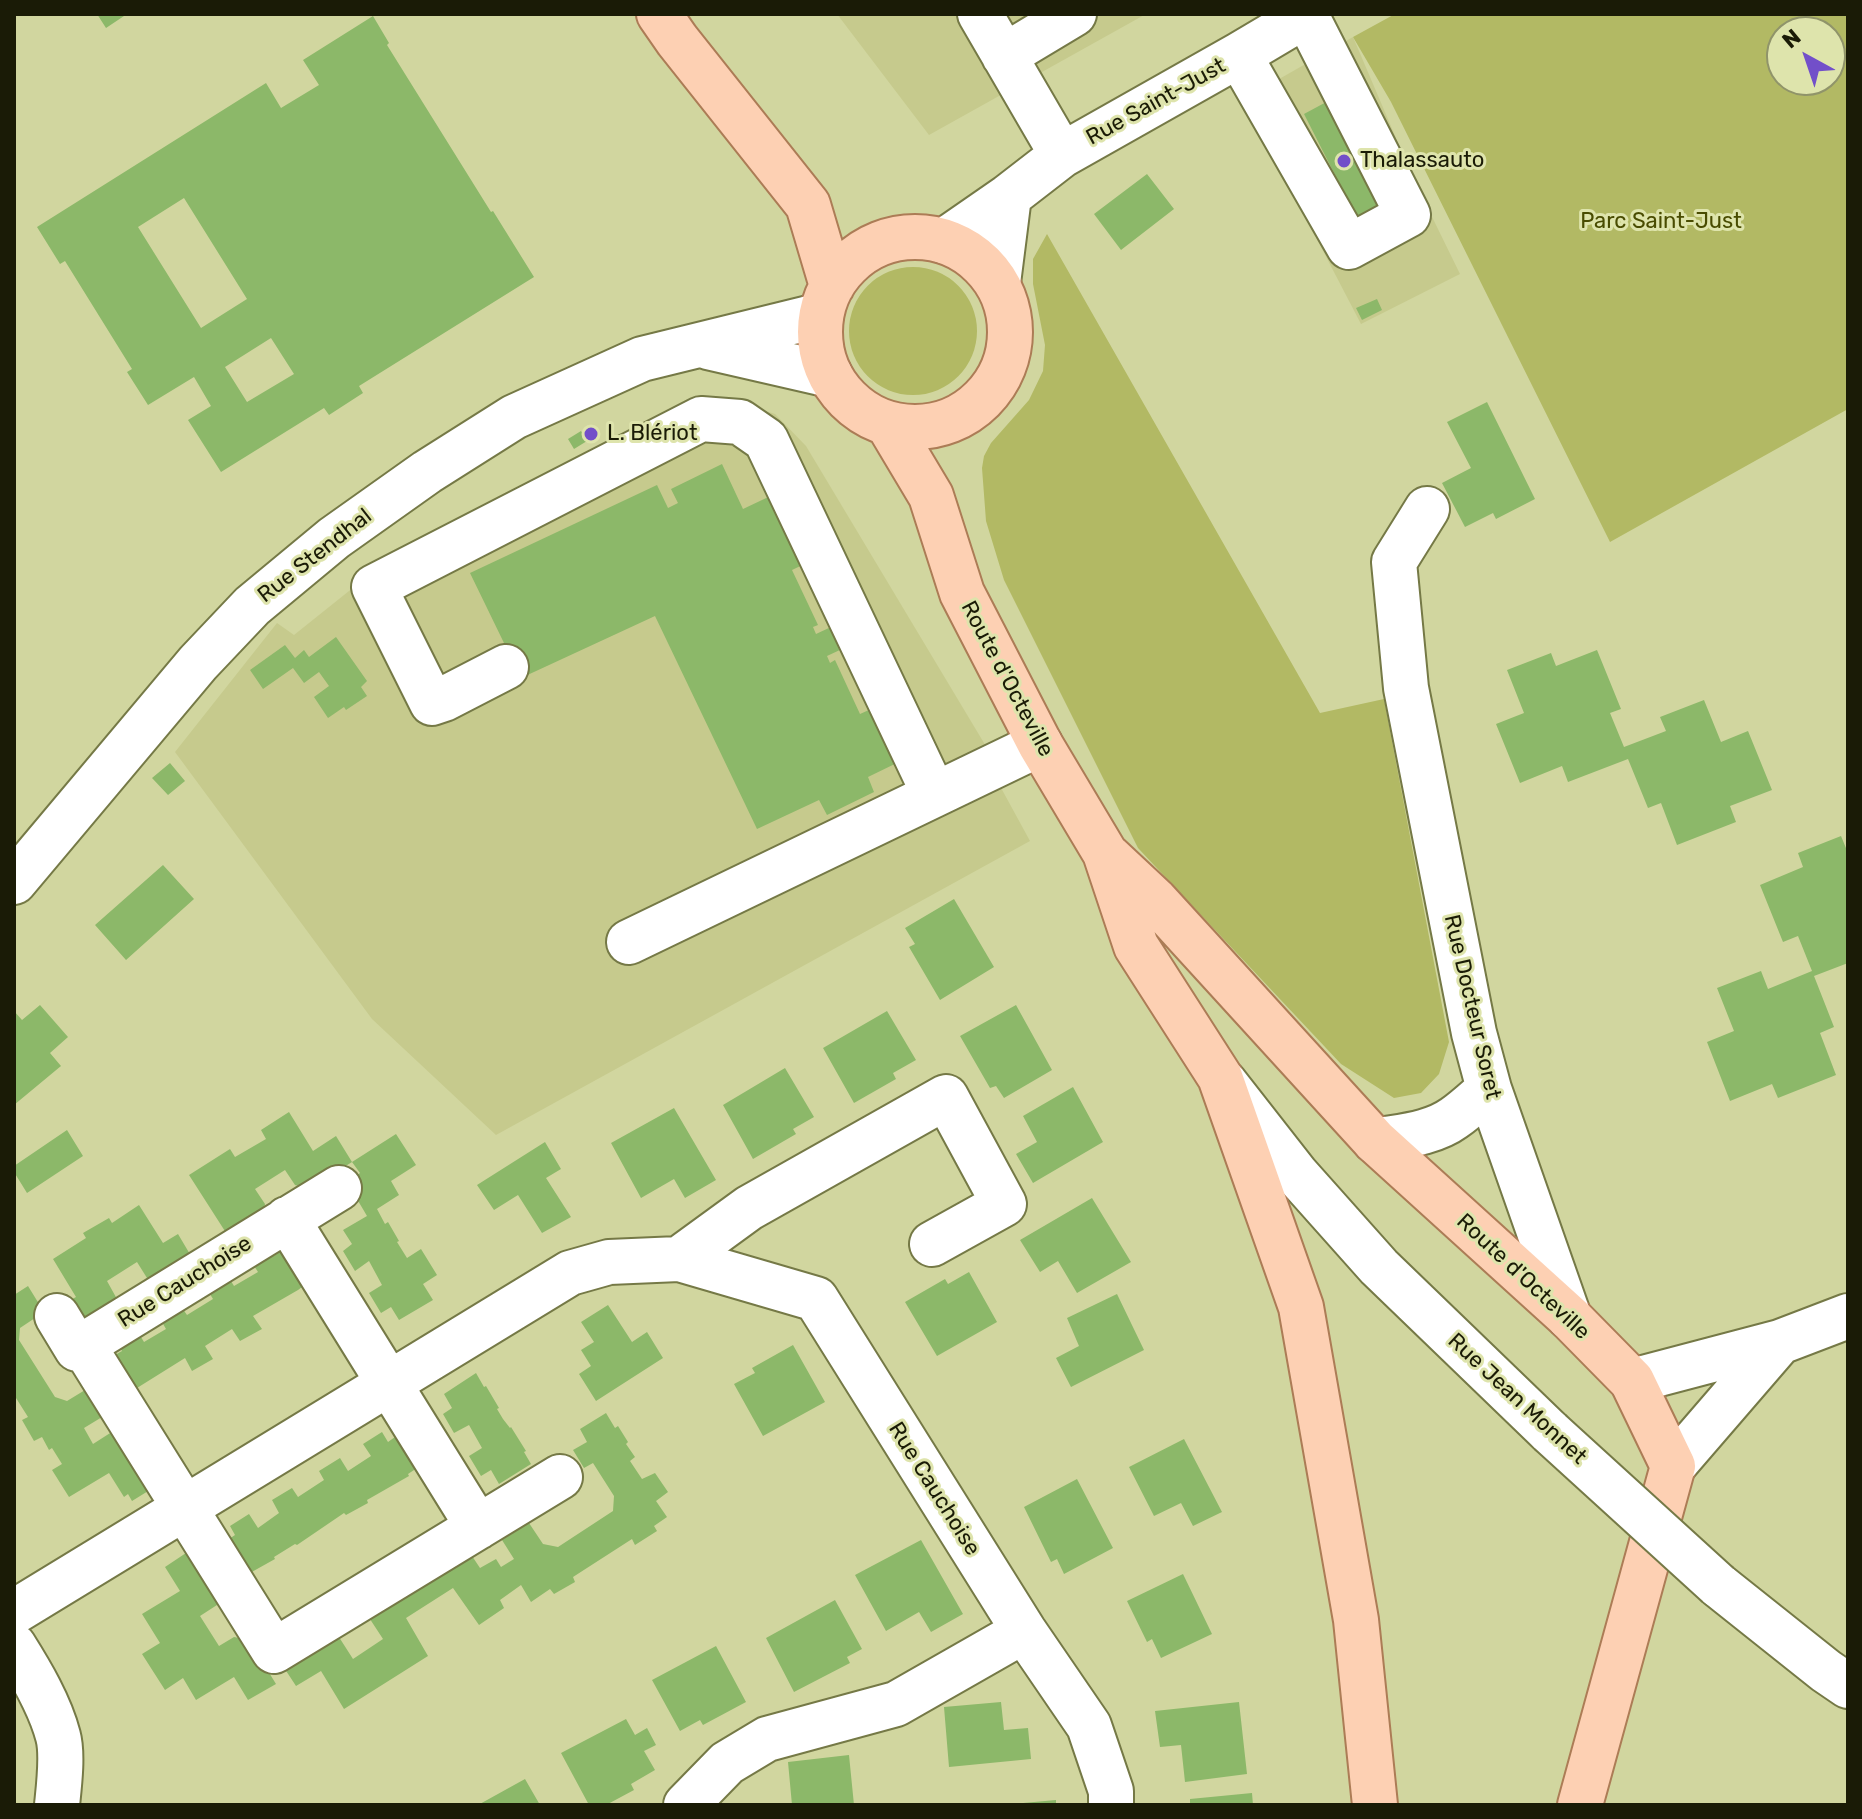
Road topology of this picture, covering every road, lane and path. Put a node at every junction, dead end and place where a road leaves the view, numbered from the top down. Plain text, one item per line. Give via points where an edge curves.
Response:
1 (659, 14) edge
2 (980, 14) edge
3 (1074, 14) edge
4 (1307, 14) edge
5 (1239, 55) junction
6 (1004, 56) junction
7 (1062, 155) junction
8 (1009, 196) junction
9 (808, 205) junction
10 (886, 241) junction
11 (944, 241) junction
12 (998, 283) junction
13 (826, 300) junction
14 (702, 345) junction
15 (830, 375) junction
16 (965, 414) junction
17 (888, 424) junction
18 (931, 496) junction
19 (1427, 509) dead end
20 (334, 538) junction
21 (374, 587) junction
22 (506, 667) dead end
23 (1040, 744) junction
24 (934, 794) junction
25 (1105, 853) junction
26 (16, 875) edge
27 (629, 942) dead end
28 (1220, 1077) junction
29 (1489, 1089) junction
30 (1375, 1141) junction
31 (339, 1188) dead end
32 (287, 1219) junction
33 (932, 1244) dead end
34 (679, 1259) junction
35 (1848, 1316) edge
36 (1569, 1317) junction
37 (1780, 1342) junction
38 (1632, 1381) junction
39 (389, 1383) junction
40 (1673, 1466) junction
41 (560, 1477) dead end
42 (184, 1508) junction
43 (478, 1527) junction
44 (14, 1612) edge
45 (1024, 1631) junction
46 (14, 1646) edge
47 (1848, 1686) edge
48 (57, 1805) edge
49 (686, 1805) edge
50 (1111, 1805) edge
51 (1375, 1805) edge
52 (1580, 1805) edge

1 - 9 main road
2 - 6 street
3 - 6 street
4 - 5 street, Rue Saint-Just
4 - 5 street via 1408,215 1349,247
5 - 7 street, Rue Saint-Just
6 - 7 street
7 - 8 street, Rue Saint-Just
8 - 11 street, Rue Saint-Just
8 - 12 street
9 - 10 main road
9 - 13 main road
10 - 11 main road via 915,236
10 - 13 main road via 846,266
11 - 12 main road via 984,264
12 - 16 main road via 1009,310 1008,355 988,395
13 - 14 street, Rue Stendhal
13 - 15 main road via 820,345
14 - 15 street, Rue Stendhal
14 - 20 street, Rue Stendhal via 642,359 514,417
15 - 17 main road via 854,405
16 - 17 main road via 914,428
16 - 18 main road
17 - 18 main road, Route d'Octeville
18 - 23 main road, Route d'Octeville via 962,593
19 - 29 street, Rue Docteur Soret via 1394,562 1406,688
20 - 21 street
20 - 26 street, Rue Stendhal via 252,606 198,663
21 - 22 street via 432,703
21 - 24 street via 701,419 740,422 766,440
23 - 24 street
23 - 25 main road, Route d'Octeville
24 - 27 street
25 - 28 main road, Route d'Octeville via 1136,946
25 - 30 main road, Route d'Octeville via 1155,900
28 - 47 street, Rue Jean Monnet, bridge via 1379,1267 1718,1585
28 - 51 main road, Route d'Octeville via 1301,1307 1356,1620
29 - 30 street via 1440,1125
29 - 36 street, Rue Docteur Soret
30 - 36 main road, Route d'Octeville
31 - 32 street, Rue Cauchoise
32 - 39 street
32 - 42 street, Rue Cauchoise via 70,1330
33 - 34 street via 1004,1204 946,1097 749,1208
34 - 39 street, Rue Cauchoise via 609,1262 570,1273
34 - 45 street, Rue Cauchoise via 816,1299
35 - 37 street
36 - 38 main road, Route d'Octeville
37 - 38 street
37 - 40 street
38 - 40 main road, Route d'Octeville
39 - 42 street, Rue Cauchoise
39 - 43 street
40 - 52 main road
41 - 43 street, Rue Cauchoise
42 - 43 street, Rue Cauchoise via 274,1651
42 - 44 street, Rue Cauchoise
45 - 49 street via 896,1704 767,1739 727,1763
45 - 50 street, Rue Cauchoise via 1089,1726
46 - 48 street via 59,1738

